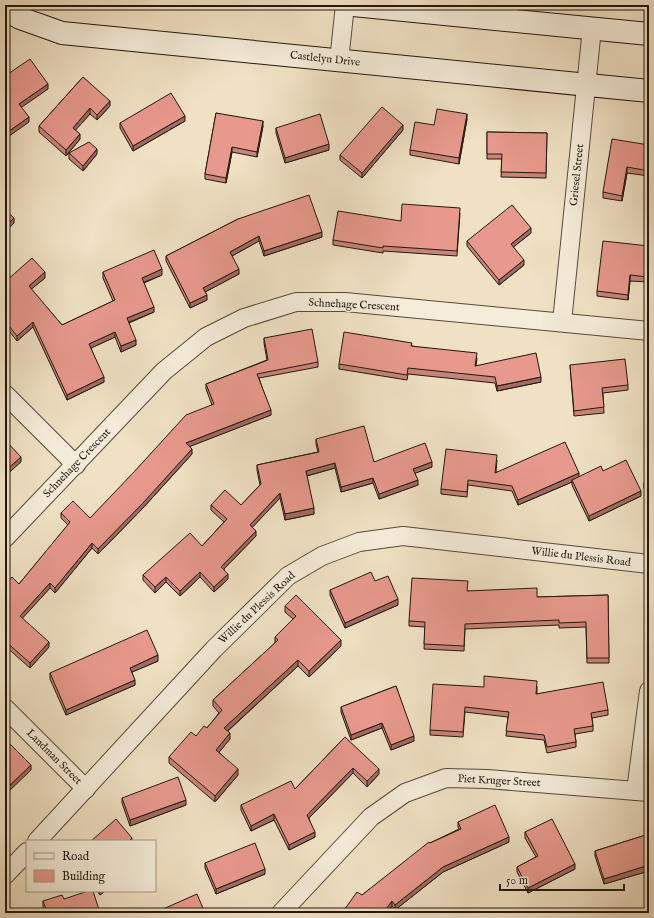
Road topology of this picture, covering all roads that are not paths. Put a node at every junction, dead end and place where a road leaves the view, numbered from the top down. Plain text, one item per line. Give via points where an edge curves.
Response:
1 (345, 5) edge
2 (353, 5) edge
3 (5, 9) edge
4 (592, 28) junction
5 (649, 34) edge
6 (338, 61) junction
7 (586, 85) junction
8 (649, 92) edge
9 (562, 322) junction
10 (649, 330) edge
11 (5, 394) edge
12 (76, 465) junction
13 (5, 538) edge
14 (649, 564) edge
15 (649, 691) edge
16 (5, 708) edge
17 (86, 788) junction
18 (643, 791) edge
19 (38, 840) edge
20 (26, 853) edge
21 (5, 875) edge
22 (281, 913) edge

1 - 6 street
2 - 4 street
3 - 6 street, Castlelyn Drive via 20,18 62,33
4 - 5 street
4 - 7 street, Griesel Street
6 - 7 street, Castlelyn Drive
7 - 8 street, Castlelyn Drive
7 - 9 street, Griesel Street
9 - 10 street, Schnehage Crescent
9 - 12 street, Schnehage Crescent via 345,302 296,302 244,318 206,338 164,371
11 - 12 street
12 - 13 street, Schnehage Crescent
14 - 17 street, Willie du Plessis Road via 403,536 359,542 322,556 288,576 214,648
15 - 18 street
16 - 17 street, Landman Street
17 - 19 street, Willie du Plessis Road
18 - 22 street, Piet Kruger Street via 446,778 405,793 371,817
20 - 21 street

